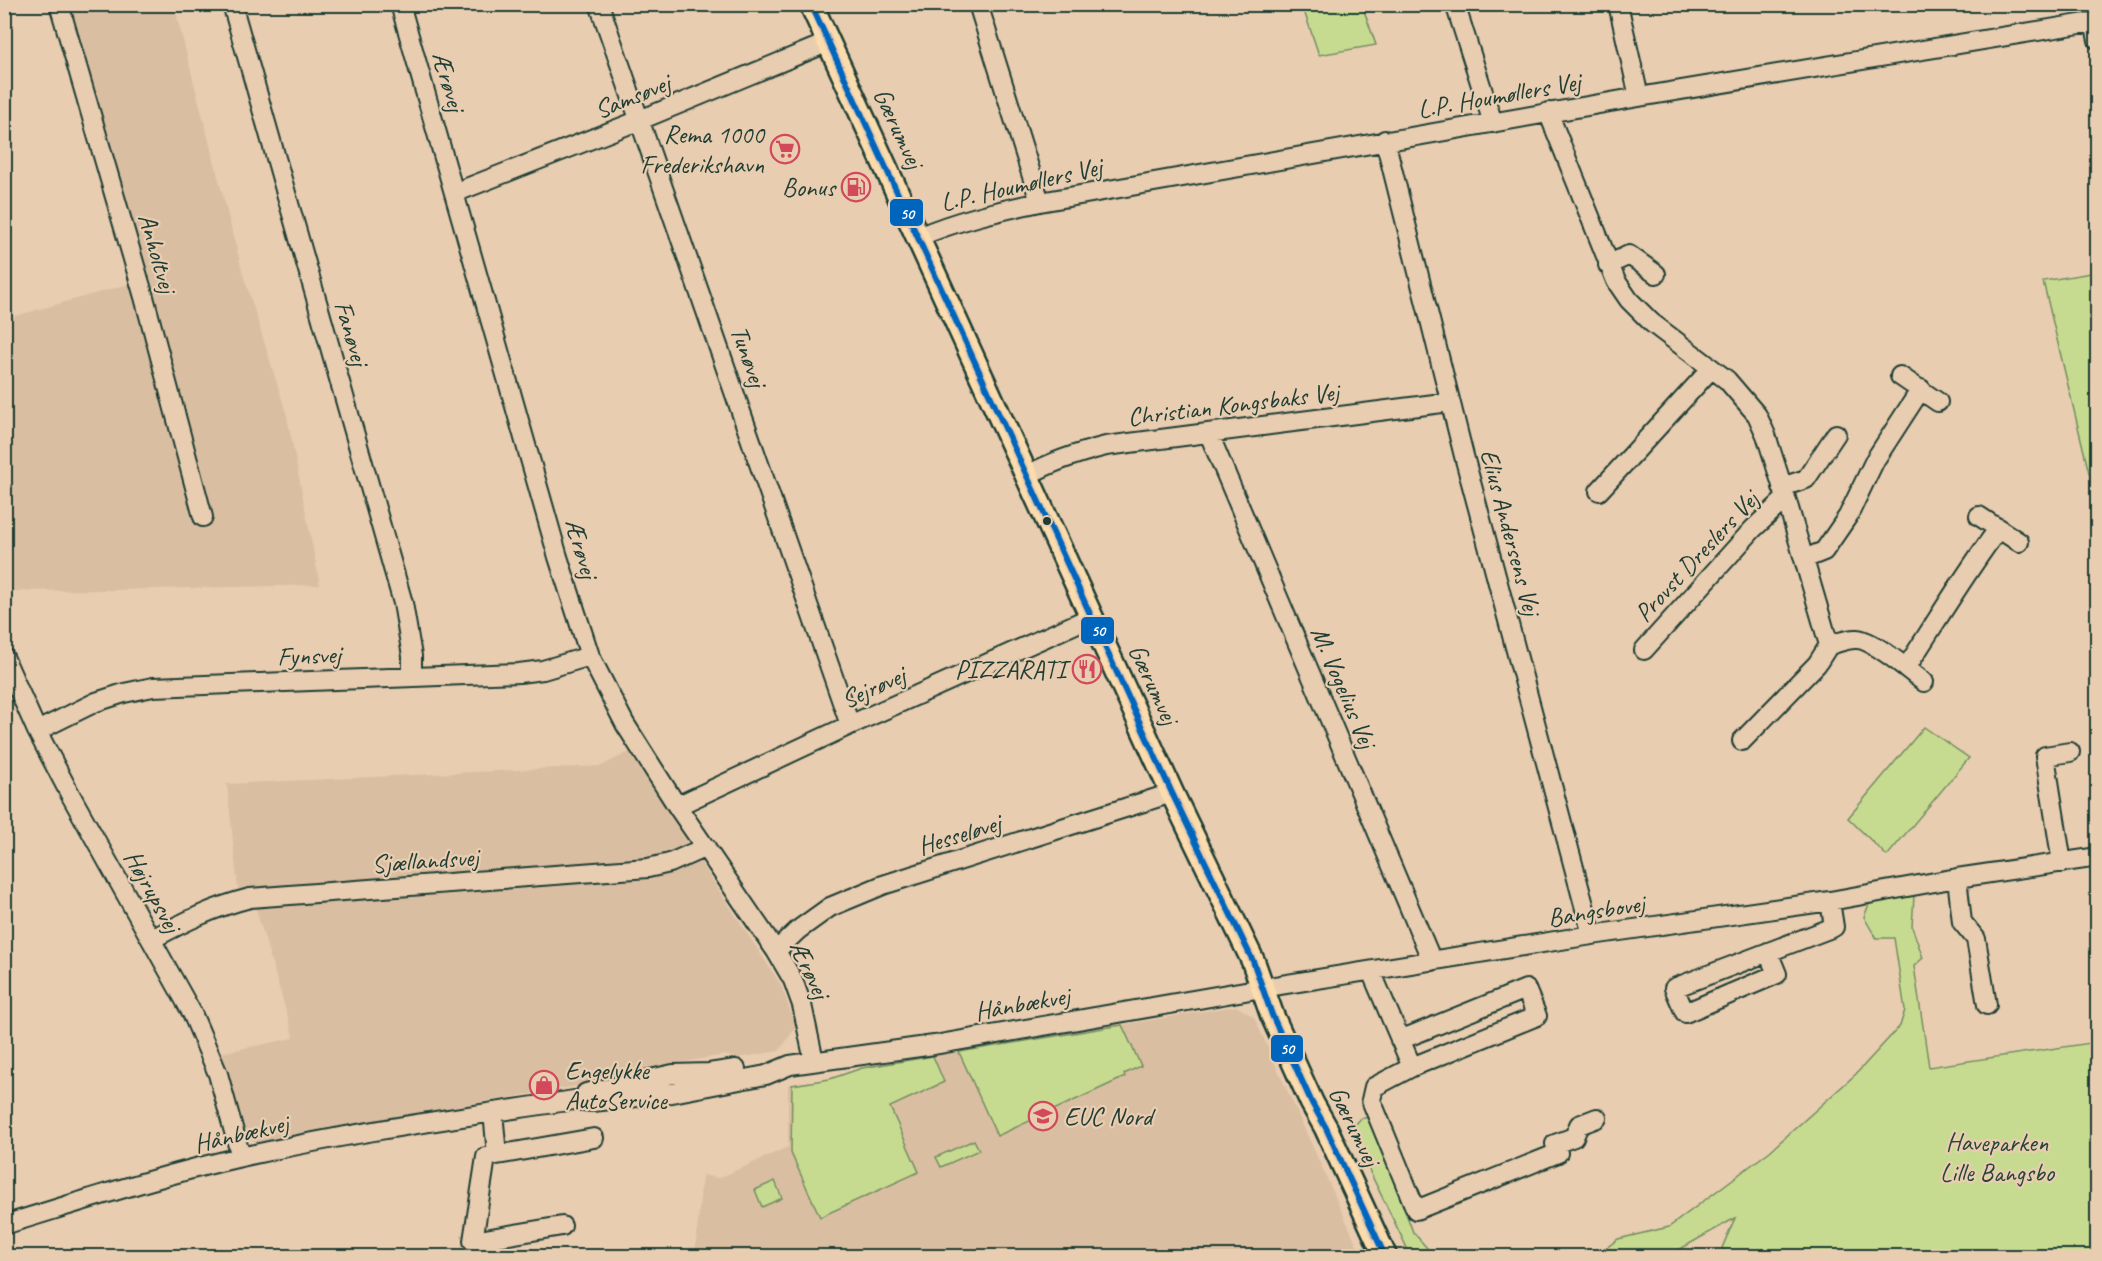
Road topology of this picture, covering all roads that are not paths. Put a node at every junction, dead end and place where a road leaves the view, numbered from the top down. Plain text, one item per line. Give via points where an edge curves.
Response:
1 (59, 4) edge
2 (232, 4) edge
3 (400, 4) edge
4 (599, 4) edge
5 (811, 4) edge
6 (978, 4) edge
7 (1455, 4) edge
8 (1618, 4) edge
9 (2096, 22) edge
10 (827, 40) junction
11 (2097, 40) edge
12 (1639, 97) junction
13 (1548, 112) junction
14 (640, 120) junction
15 (1493, 123) junction
16 (1385, 140) junction
17 (454, 193) junction
18 (1040, 202) junction
19 (918, 237) junction
20 (1608, 265) junction
21 (1656, 274) dead end
22 (1711, 369) junction
23 (1900, 376) dead end
24 (1921, 390) junction
25 (1450, 402) junction
26 (1938, 402) dead end
27 (1209, 434) junction
28 (1836, 434) dead end
29 (1028, 475) junction
30 (1599, 491) dead end
31 (1784, 493) junction
32 (1979, 516) dead end
33 (203, 517) dead end
34 (1999, 528) junction
35 (2019, 542) dead end
36 (1804, 559) junction
37 (1091, 617) junction
38 (1829, 645) junction
39 (1644, 650) dead end
40 (590, 656) junction
41 (4, 657) edge
42 (1906, 668) junction
43 (412, 677) junction
44 (1924, 682) dead end
45 (850, 725) junction
46 (37, 731) junction
47 (1742, 741) dead end
48 (2070, 752) dead end
49 (1172, 793) junction
50 (677, 806) junction
51 (706, 847) junction
52 (2097, 857) edge
53 (2062, 863) junction
54 (1957, 878) junction
55 (1830, 901) junction
56 (1592, 935) junction
57 (152, 939) junction
58 (776, 951) junction
59 (1768, 952) junction
60 (1432, 961) junction
61 (1371, 971) junction
62 (1262, 988) junction
63 (1987, 1005) dead end
64 (1400, 1040) junction
65 (814, 1061) junction
66 (1412, 1067) junction
67 (493, 1112) junction
68 (1597, 1118) dead end
69 (594, 1138) dead end
70 (497, 1155) junction
71 (241, 1157) junction
72 (4, 1225) edge
73 (562, 1226) dead end
74 (1385, 1257) edge

1 - 33 street, Anholtvej
2 - 43 street, Fanøvej via 403,603
3 - 17 street, Ærøvej
4 - 14 street, Tunøvej
5 - 10 main road, Gærumvej
6 - 18 street
7 - 15 street
8 - 12 street
9 - 11 street, L.P. Houmøllers Vej
9 - 12 street, L.P. Houmøllers Vej
10 - 14 street, Samsøvej
10 - 19 main road, Gærumvej
12 - 13 street, L.P. Houmøllers Vej
13 - 15 street, L.P. Houmøllers Vej
13 - 20 street, Provst Dreslers Vej
14 - 17 street, Samsøvej
14 - 45 street, Tunøvej
15 - 16 street, L.P. Houmøllers Vej
16 - 18 street, L.P. Houmøllers Vej
16 - 25 street, Elius Andersens Vej
17 - 40 street, Ærøvej
18 - 19 street, L.P. Houmøllers Vej via 951,223
19 - 29 main road, Gærumvej
20 - 21 street via 1629,255
20 - 22 street, Provst Dreslers Vej via 1629,300
22 - 30 street
22 - 31 street, Provst Dreslers Vej via 1727,380 1756,415
23 - 24 street
24 - 26 street
24 - 36 street via 1875,460 1848,516 1824,551
25 - 27 street, Christian Kongsbaks Vej
25 - 56 street, Elius Andersens Vej
27 - 29 street, Christian Kongsbaks Vej via 1106,446 1067,457
27 - 60 street, M. Vogelius Vej
28 - 31 street, Provst Dreslers Vej via 1806,479
29 - 37 main road, Gærumvej
31 - 36 street, Provst Dreslers Vej
31 - 39 street, Provst Dreslers Vej
32 - 34 street
34 - 35 street
34 - 42 street
36 - 38 street, Provst Dreslers Vej
37 - 45 street, Sejrøvej
37 - 49 main road, Gærumvej
38 - 42 street via 1854,638 1864,640
38 - 47 street via 1817,664
40 - 43 street, Fynsvej via 519,674
40 - 50 street, Ærøvej via 624,724
41 - 46 street, Højrupsvej
42 - 44 street
43 - 46 street, Fynsvej via 153,687 96,702
45 - 50 street, Sejrøvej
46 - 57 street, Højrupsvej
48 - 53 street via 2045,756
49 - 58 street, Hesseløvej via 883,885 830,907
49 - 62 main road, Gærumvej via 1253,961
50 - 51 street, Ærøvej
51 - 57 street, Sjællandsvej via 648,868 250,898 200,914
51 - 58 street, Ærøvej
52 - 53 street, Bangsbovej
53 - 54 street, Bangsbovej
54 - 55 street, Bangsbovej
54 - 63 street via 1962,922 1976,939
55 - 56 street, Bangsbovej
55 - 59 street via 1834,927
56 - 60 street, Bangsbovej
57 - 71 street, Højrupsvej via 207,1045
58 - 65 street, Ærøvej via 802,1005
59 - 59 street via 1777,974 1685,1013 1674,988
60 - 61 street, Bangsbovej
61 - 62 street, Bangsbovej
61 - 64 street
62 - 65 street, Hånbækvej via 934,1045
62 - 74 main road, Gærumvej
64 - 66 street
64 - 66 street via 1526,988 1537,1016
65 - 67 street, Hånbækvej via 766,1075 672,1093 593,1102 574,1100
66 - 68 street via 1374,1087 1371,1101 1416,1210 1558,1153 1555,1144 1574,1137 1579,1125
67 - 70 street
67 - 71 street, Hånbækvej
69 - 70 street
70 - 73 street via 486,1157 473,1241
71 - 72 street, Hånbækvej

